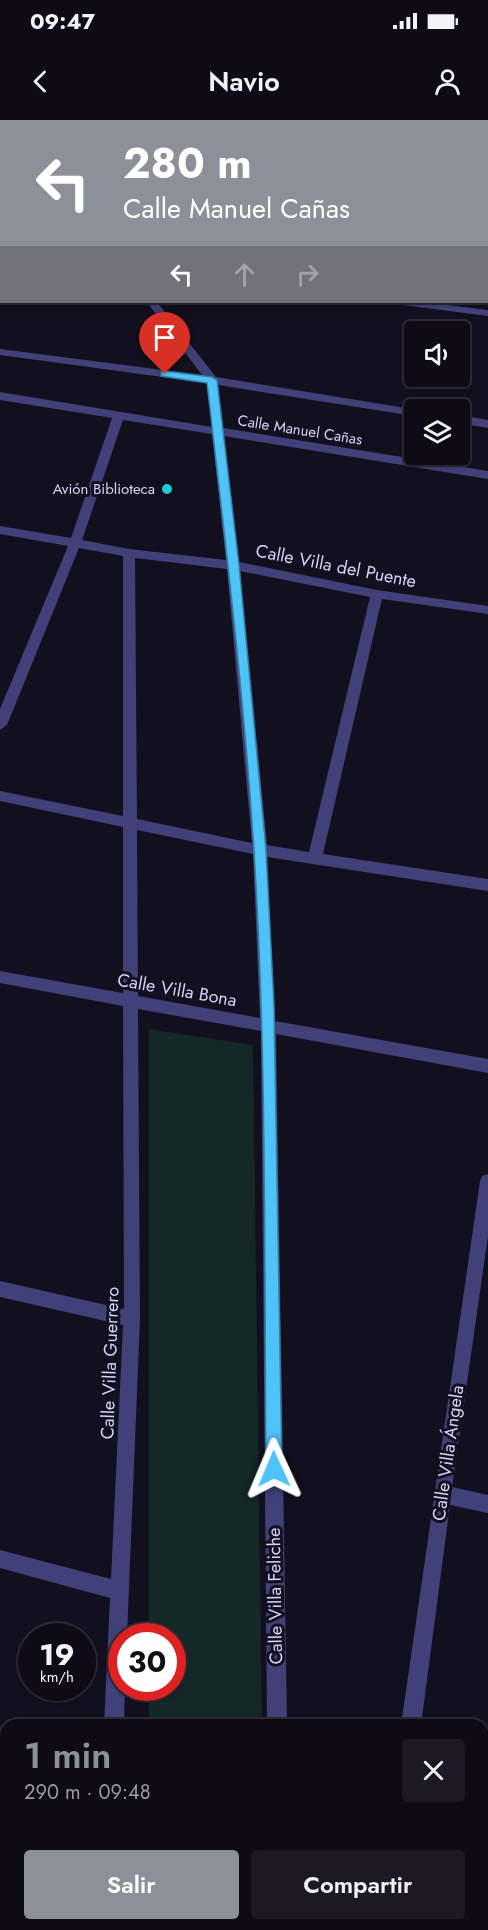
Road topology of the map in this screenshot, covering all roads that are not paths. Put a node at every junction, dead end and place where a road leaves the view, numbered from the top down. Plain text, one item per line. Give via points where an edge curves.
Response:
1 (153, 303) edge
2 (418, 303) edge
3 (448, 305) edge
4 (488, 313) edge
5 (0, 352) edge
6 (212, 380) junction
7 (0, 396) edge
8 (404, 410) edge
9 (119, 415) junction
10 (470, 421) edge
11 (488, 424) edge
12 (217, 432) junction
13 (488, 475) edge
14 (0, 530) edge
15 (75, 543) junction
16 (129, 553) junction
17 (233, 565) junction
18 (376, 594) junction
19 (488, 610) edge
20 (0, 725) edge
21 (0, 796) edge
22 (132, 824) junction
23 (260, 850) junction
24 (315, 858) junction
25 (488, 885) edge
26 (0, 977) edge
27 (132, 1002) junction
28 (268, 1027) junction
29 (488, 1066) edge
30 (488, 1181) edge
31 (0, 1289) edge
32 (132, 1319) junction
33 (441, 1494) junction
34 (488, 1504) edge
35 (0, 1559) edge
36 (120, 1591) junction
37 (114, 1719) edge
38 (277, 1719) edge
39 (412, 1719) edge

1 - 6 street
2 - 3 street
3 - 4 street
5 - 6 street, Calle Manuel Cañas
6 - 8 street, Calle Manuel Cañas
6 - 12 street, Calle Villa Feliche
7 - 9 street, Calle Manuel Cañas
9 - 12 street, Calle Manuel Cañas
9 - 15 street
10 - 11 street
12 - 13 street, Calle Manuel Cañas
12 - 17 street, Calle Villa Feliche
14 - 15 street, Calle Villa del Puente
15 - 16 street, Calle Villa del Puente
15 - 20 street
16 - 17 street, Calle Villa del Puente
16 - 22 street
17 - 18 street, Calle Villa del Puente
17 - 23 street, Calle Villa Feliche
18 - 19 street, Calle Villa del Puente
18 - 24 street
21 - 22 street
22 - 23 street
22 - 27 street
23 - 24 street
23 - 28 street, Calle Villa Feliche
24 - 25 street
26 - 27 street, Calle Villa Bona
27 - 28 street, Calle Villa Bona
27 - 32 street, Calle Villa Guerrero
28 - 29 street, Calle Villa Bona
28 - 38 street, Calle Villa Feliche
30 - 33 street, Calle Villa Ángela
31 - 32 street
32 - 36 street, Calle Villa Guerrero
33 - 34 street
33 - 39 street, Calle Villa Ángela
35 - 36 street
36 - 37 street, Calle Villa Guerrero

